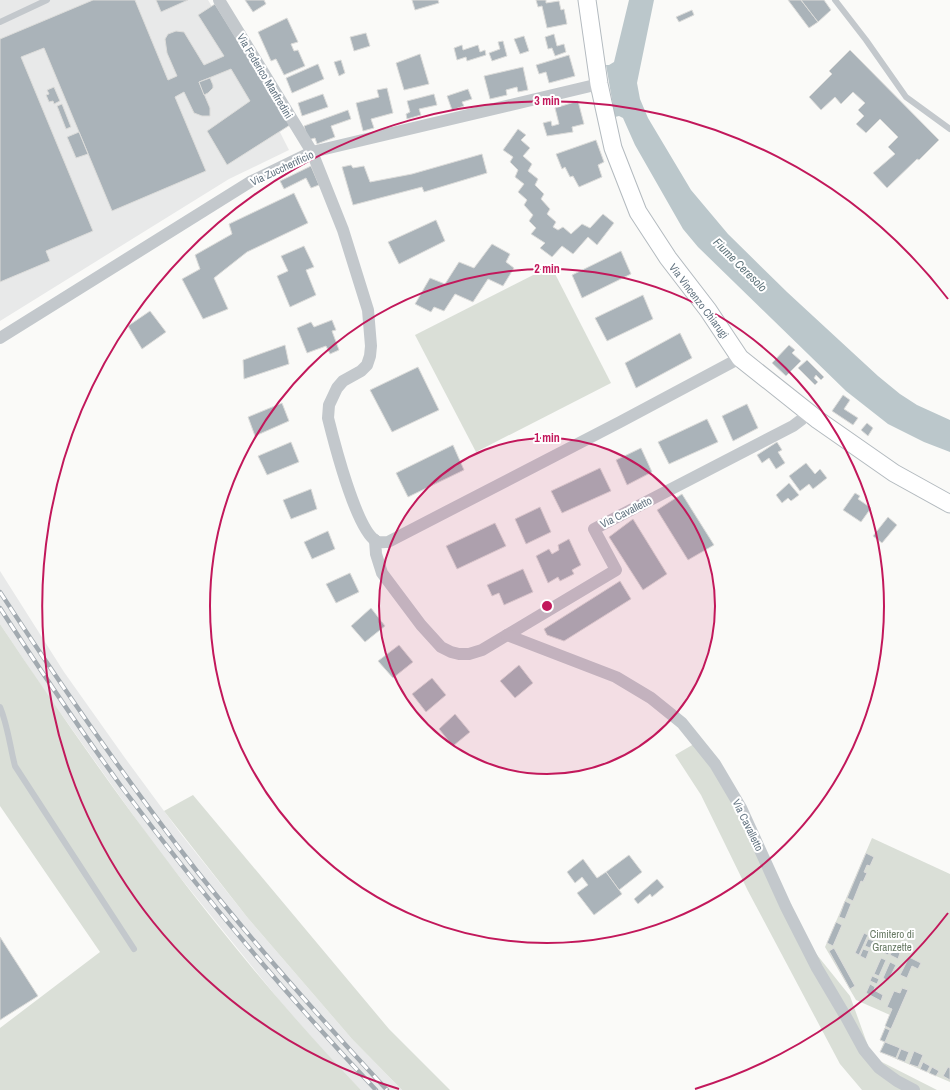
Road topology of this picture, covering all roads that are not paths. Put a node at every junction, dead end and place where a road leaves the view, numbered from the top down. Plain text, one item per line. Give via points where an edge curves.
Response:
1 (47, 0) edge
2 (219, 0) edge
3 (587, 0) edge
4 (835, 0) edge
5 (0, 22) edge
6 (599, 84) junction
7 (950, 129) edge
8 (312, 152) junction
9 (0, 338) edge
10 (740, 358) junction
11 (809, 412) junction
12 (950, 504) edge
13 (375, 540) junction
14 (507, 635) junction
15 (0, 707) edge
16 (134, 950) dead end
17 (914, 1090) edge

1 - 5 lane
2 - 8 street, Via Federico Manfredini
3 - 6 street, Via Vincenzo Chiarugi
4 - 7 lane via 906,97
6 - 8 street, Via Zuccherificio
6 - 10 street, Via Vincenzo Chiarugi via 613,148 638,212
8 - 9 street, Via Zuccherificio via 250,182
8 - 13 street, Via Federico Manfredini via 343,230 368,310 371,346 367,365 337,388 329,405 328,418 351,499 369,534
10 - 11 street, Via Vincenzo Chiarugi
10 - 13 street via 388,542 380,543
11 - 12 street, Via Vincenzo Chiarugi via 894,473
11 - 14 street, Via Cavalletto via 793,426 594,529 616,570
13 - 14 street, Via Cavalletto via 382,573 441,647 451,652 469,654 482,650
14 - 17 street, Via Cavalletto via 616,677 651,698 682,723 715,764 742,808 786,907 864,1050 879,1068
15 - 16 lane via 6,721 15,766

